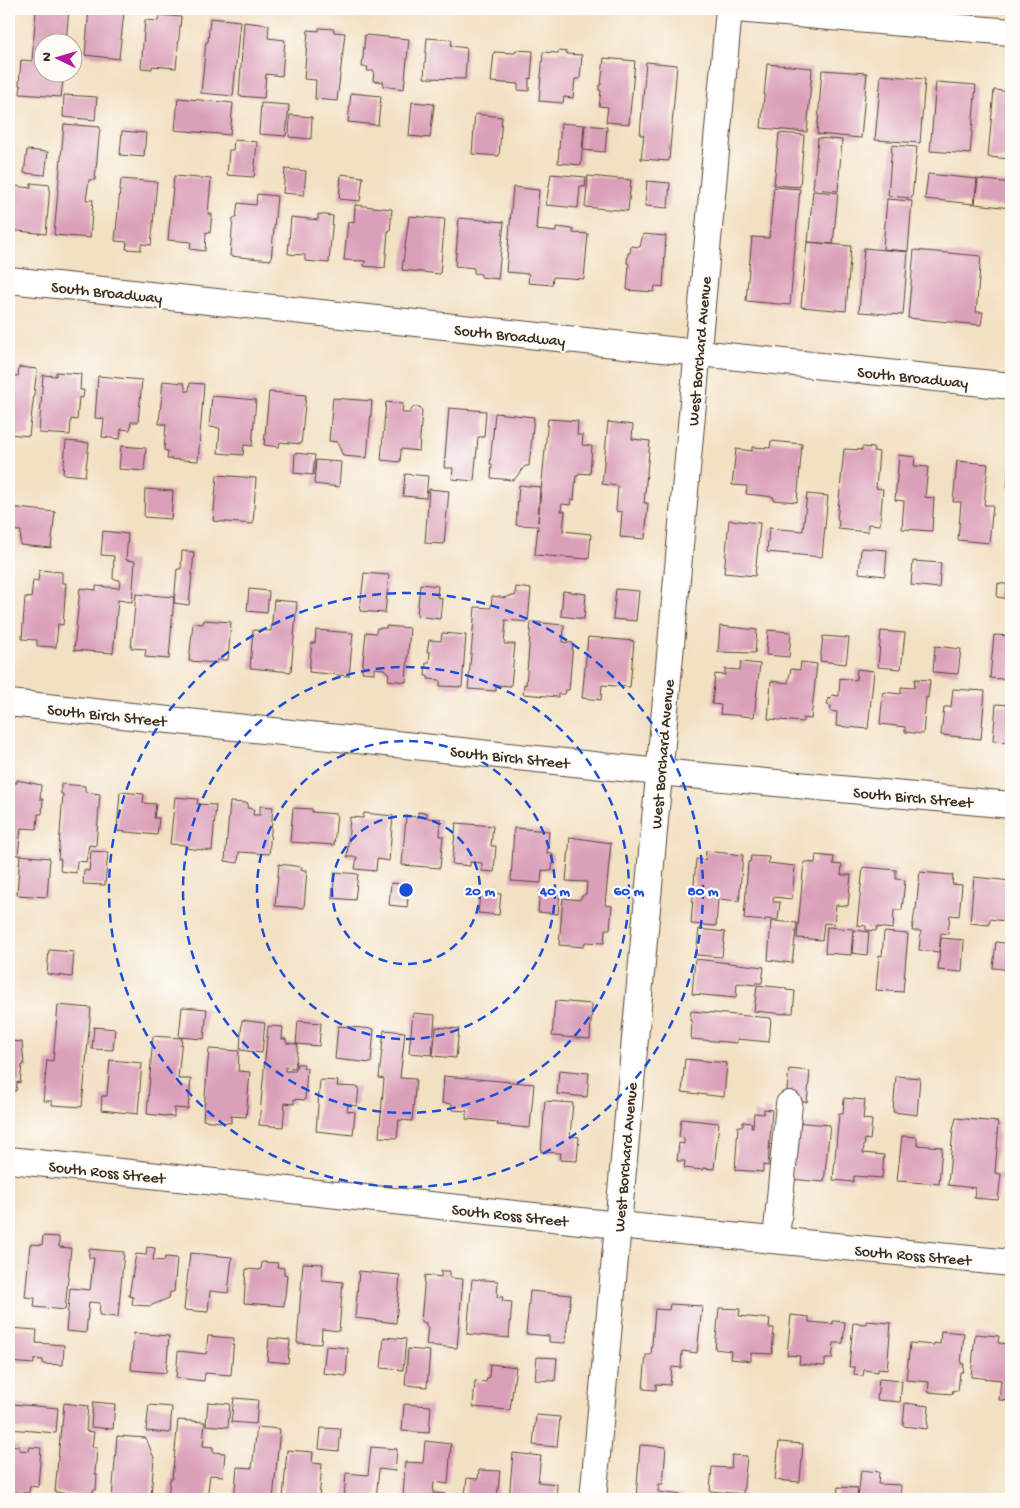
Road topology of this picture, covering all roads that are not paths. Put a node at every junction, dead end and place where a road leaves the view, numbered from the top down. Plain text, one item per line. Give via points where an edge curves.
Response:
1 (729, 9) edge
2 (736, 9) edge
3 (910, 16) edge
4 (1011, 32) edge
5 (9, 280) edge
6 (698, 354) junction
7 (1011, 386) edge
8 (9, 703) edge
9 (659, 772) junction
10 (1011, 806) edge
11 (789, 1104) dead end
12 (9, 1160) edge
13 (618, 1226) junction
14 (776, 1240) junction
15 (1011, 1263) edge
16 (593, 1499) edge

1 - 6 street, West Borchard Avenue
2 - 3 street
3 - 4 street
5 - 6 street, South Broadway
6 - 7 street, South Broadway
6 - 9 street, West Borchard Avenue
8 - 9 street, South Birch Street
9 - 10 street, South Birch Street
9 - 13 street, West Borchard Avenue
11 - 14 street
12 - 13 street, South Ross Street
13 - 14 street, South Ross Street
13 - 16 street, West Borchard Avenue
14 - 15 street, South Ross Street

